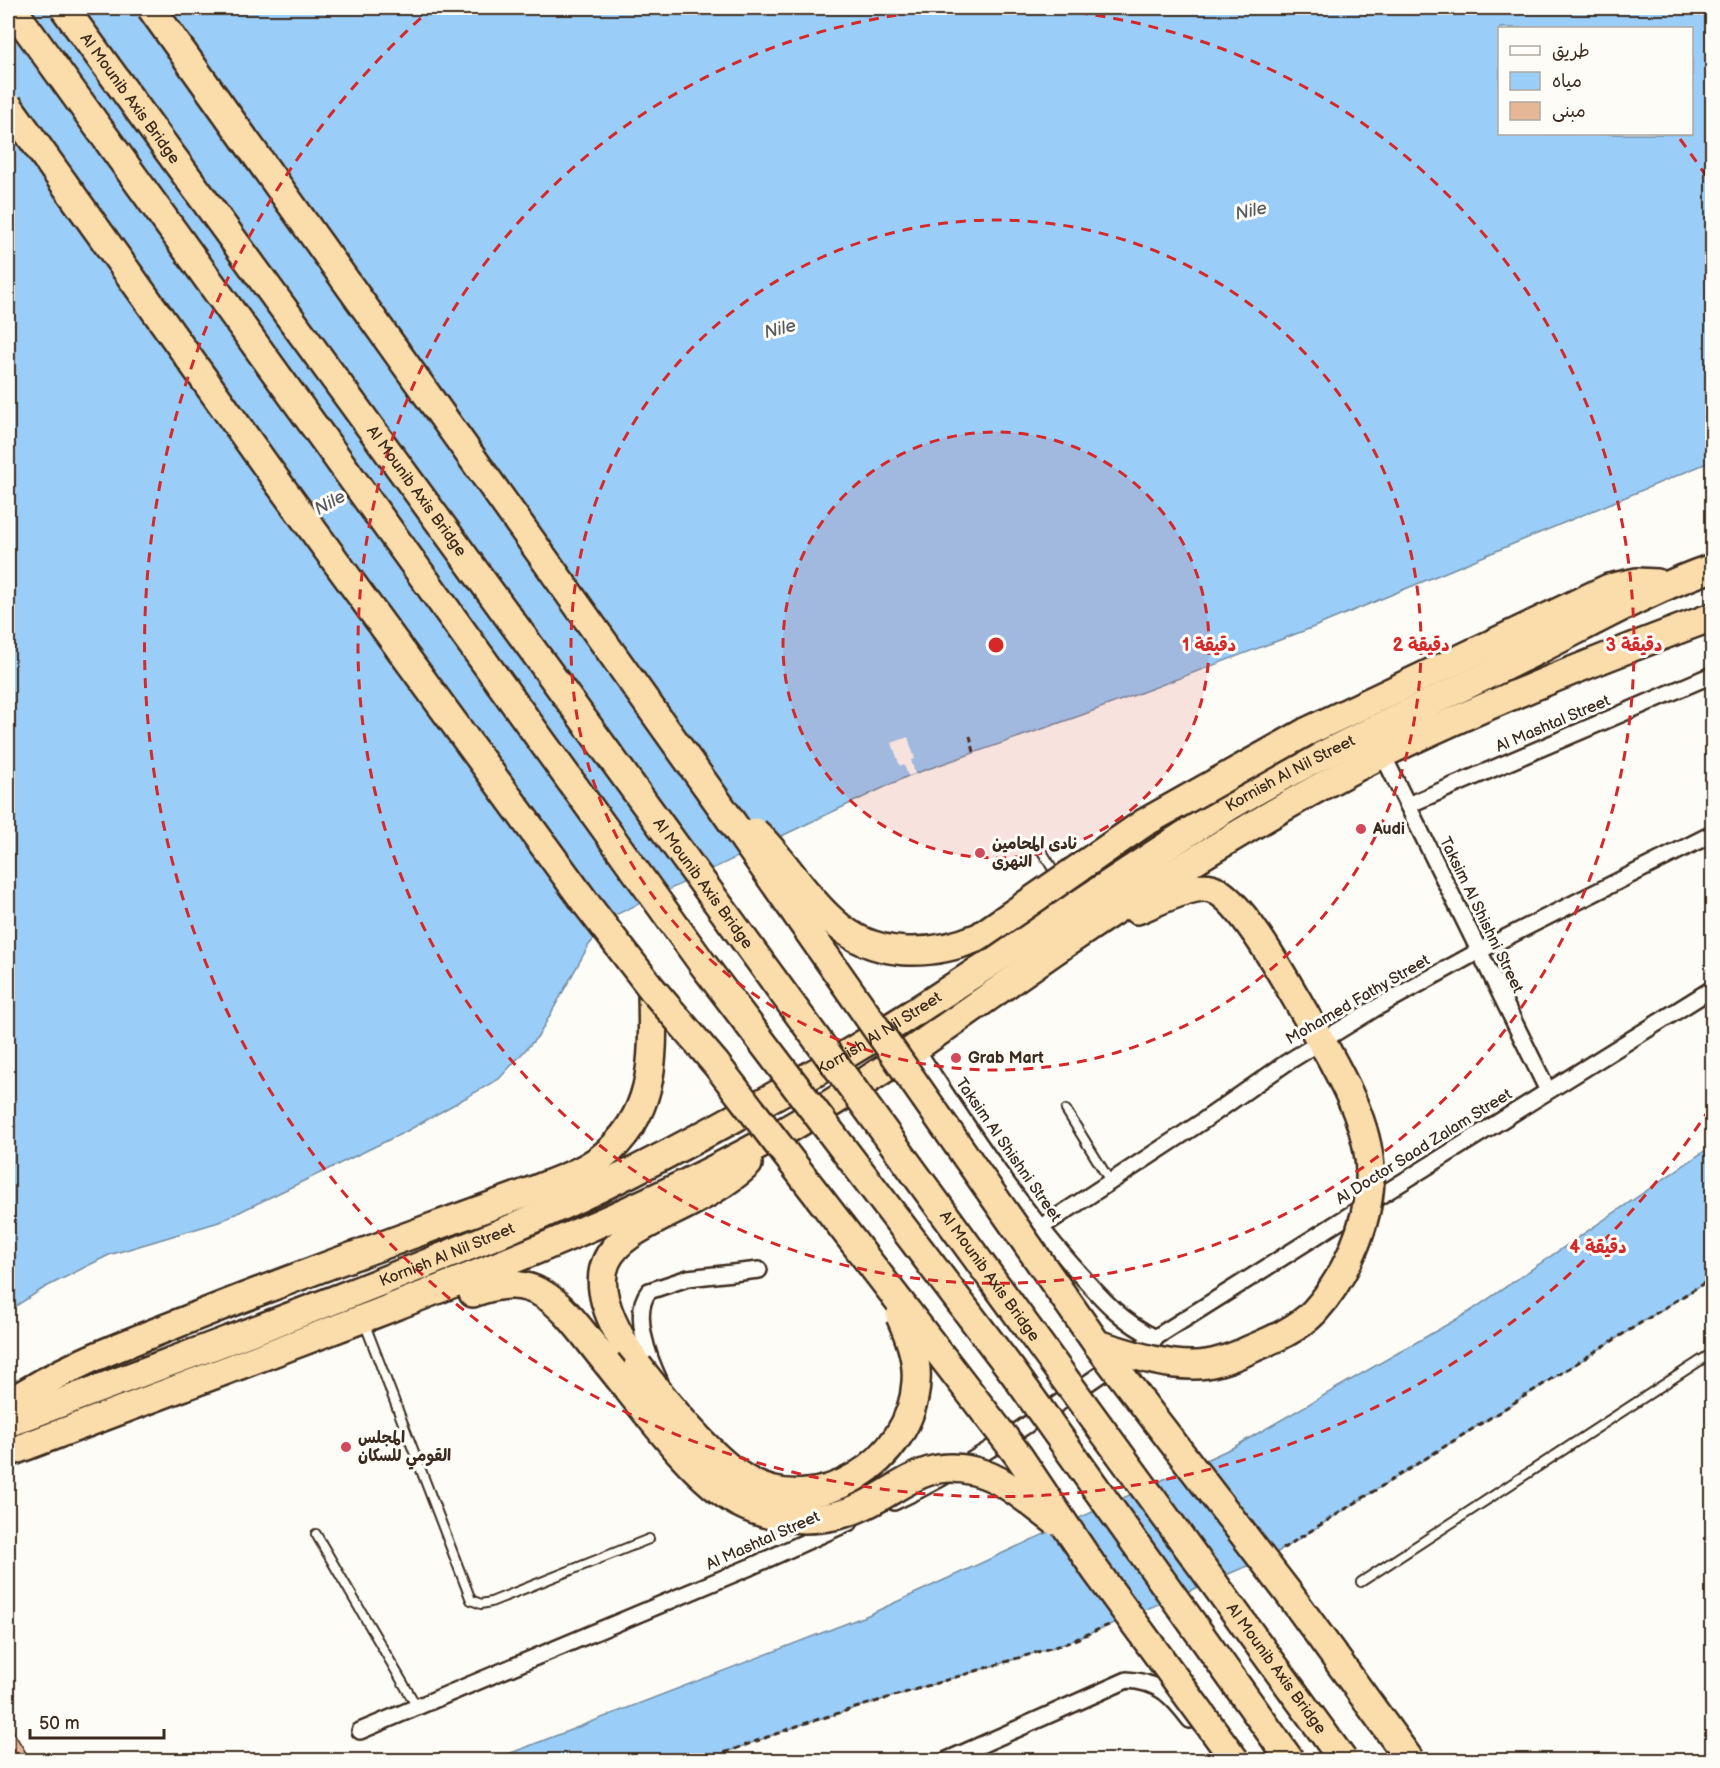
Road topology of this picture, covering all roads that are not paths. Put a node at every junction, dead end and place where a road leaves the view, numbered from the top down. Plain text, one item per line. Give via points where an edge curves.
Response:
1 (12, 8) edge
2 (64, 8) edge
3 (152, 8) edge
4 (8, 105) edge
5 (1713, 568) edge
6 (1667, 584) junction
7 (1713, 617) edge
8 (1713, 675) edge
9 (1383, 754) junction
10 (720, 805) junction
11 (1408, 805) junction
12 (1713, 834) edge
13 (1035, 840) dead end
14 (1084, 917) junction
15 (1479, 951) junction
16 (652, 989) junction
17 (1713, 989) edge
18 (1324, 1046) junction
19 (916, 1049) junction
20 (1548, 1091) junction
21 (1066, 1110) dead end
22 (771, 1139) junction
23 (1110, 1181) junction
24 (1040, 1228) junction
25 (869, 1260) junction
26 (759, 1270) dead end
27 (367, 1317) junction
28 (1156, 1338) junction
29 (1097, 1344) junction
30 (1713, 1353) edge
31 (8, 1404) edge
32 (8, 1423) edge
33 (8, 1453) edge
34 (846, 1524) junction
35 (1068, 1531) junction
36 (316, 1534) dead end
37 (649, 1539) dead end
38 (1360, 1582) dead end
39 (417, 1707) junction
40 (360, 1731) dead end
41 (947, 1761) edge
42 (1220, 1761) edge
43 (1235, 1761) edge
44 (1290, 1761) edge
45 (1343, 1761) edge
46 (1410, 1761) edge

1 - 44 highway, bridge via 702,963 1013,1372
2 - 45 highway, Al Mounib Axis Bridge, bridge
3 - 10 highway, bridge
4 - 16 highway, bridge via 274,477
5 - 6 highway, Kornish Al Nil Street
6 - 10 highway, bridge via 1637,582 1610,588 1306,732 1144,823 979,937 954,947 902,951 852,936 832,921 768,844
6 - 14 highway, Kornish Al Nil Street via 1297,769 1232,806
7 - 9 highway, Kornish Al Nil Street via 1520,691
8 - 11 street, Al Mashtal Street
9 - 11 street, Taksim Al Shishni Street
9 - 14 highway, Kornish Al Nil Street via 1156,884
10 - 29 highway, bridge
11 - 15 street, Taksim Al Shishni Street
12 - 15 street, Mohamed Fathy Street
13 - 14 lane
14 - 18 highway via 1191,889 1210,888 1228,897 1249,924
14 - 19 highway, Kornish Al Nil Street
14 - 32 highway, Kornish Al Nil Street via 714,1129 607,1184 404,1272
15 - 18 street, Mohamed Fathy Street
15 - 20 street, Taksim Al Shishni Street
16 - 25 highway, bridge via 716,1064
16 - 31 highway via 650,1081 640,1110 623,1137 600,1158 526,1193 221,1306 67,1368
17 - 20 street, Al Doctor Saad Zalam Street
18 - 23 street, Mohamed Fathy Street
18 - 29 highway, bridge via 1355,1107 1370,1178 1366,1213 1352,1251 1335,1284 1313,1313 1275,1339 1232,1358 1196,1365 1163,1362
19 - 22 highway, Kornish Al Nil Street
19 - 24 street, Taksim Al Shishni Street via 996,1170
20 - 28 street, Al Doctor Saad Zalam Street
21 - 23 lane
22 - 25 highway, bridge via 730,1180 631,1234 611,1251 601,1275 603,1301 616,1334 638,1366 688,1426 745,1479 776,1491 810,1492 842,1485 871,1468 894,1444 910,1415 916,1382 913,1349
22 - 27 highway, Kornish Al Nil Street via 559,1242
23 - 24 street, Mohamed Fathy Street
24 - 28 street, Taksim Al Shishni Street via 1122,1319
25 - 35 highway, bridge via 1017,1455
26 - 34 street via 688,1278 649,1291 641,1310 657,1376 673,1406 714,1460 771,1496 831,1500
27 - 33 highway, Kornish Al Nil Street
27 - 35 highway, bridge via 403,1316 437,1308 498,1284 528,1286 555,1301 702,1475 736,1502 757,1511 800,1519 843,1514 919,1473 956,1468 993,1478
27 - 37 lane via 471,1600 491,1602
28 - 34 street, Al Mashtal Street via 986,1451 919,1491
29 - 46 highway, bridge via 1290,1594
30 - 38 lane
34 - 39 street, Al Mashtal Street
35 - 43 highway, bridge
36 - 39 lane
39 - 40 street, Al Mashtal Street
41 - 42 street via 1127,1680 1147,1681 1164,1690

